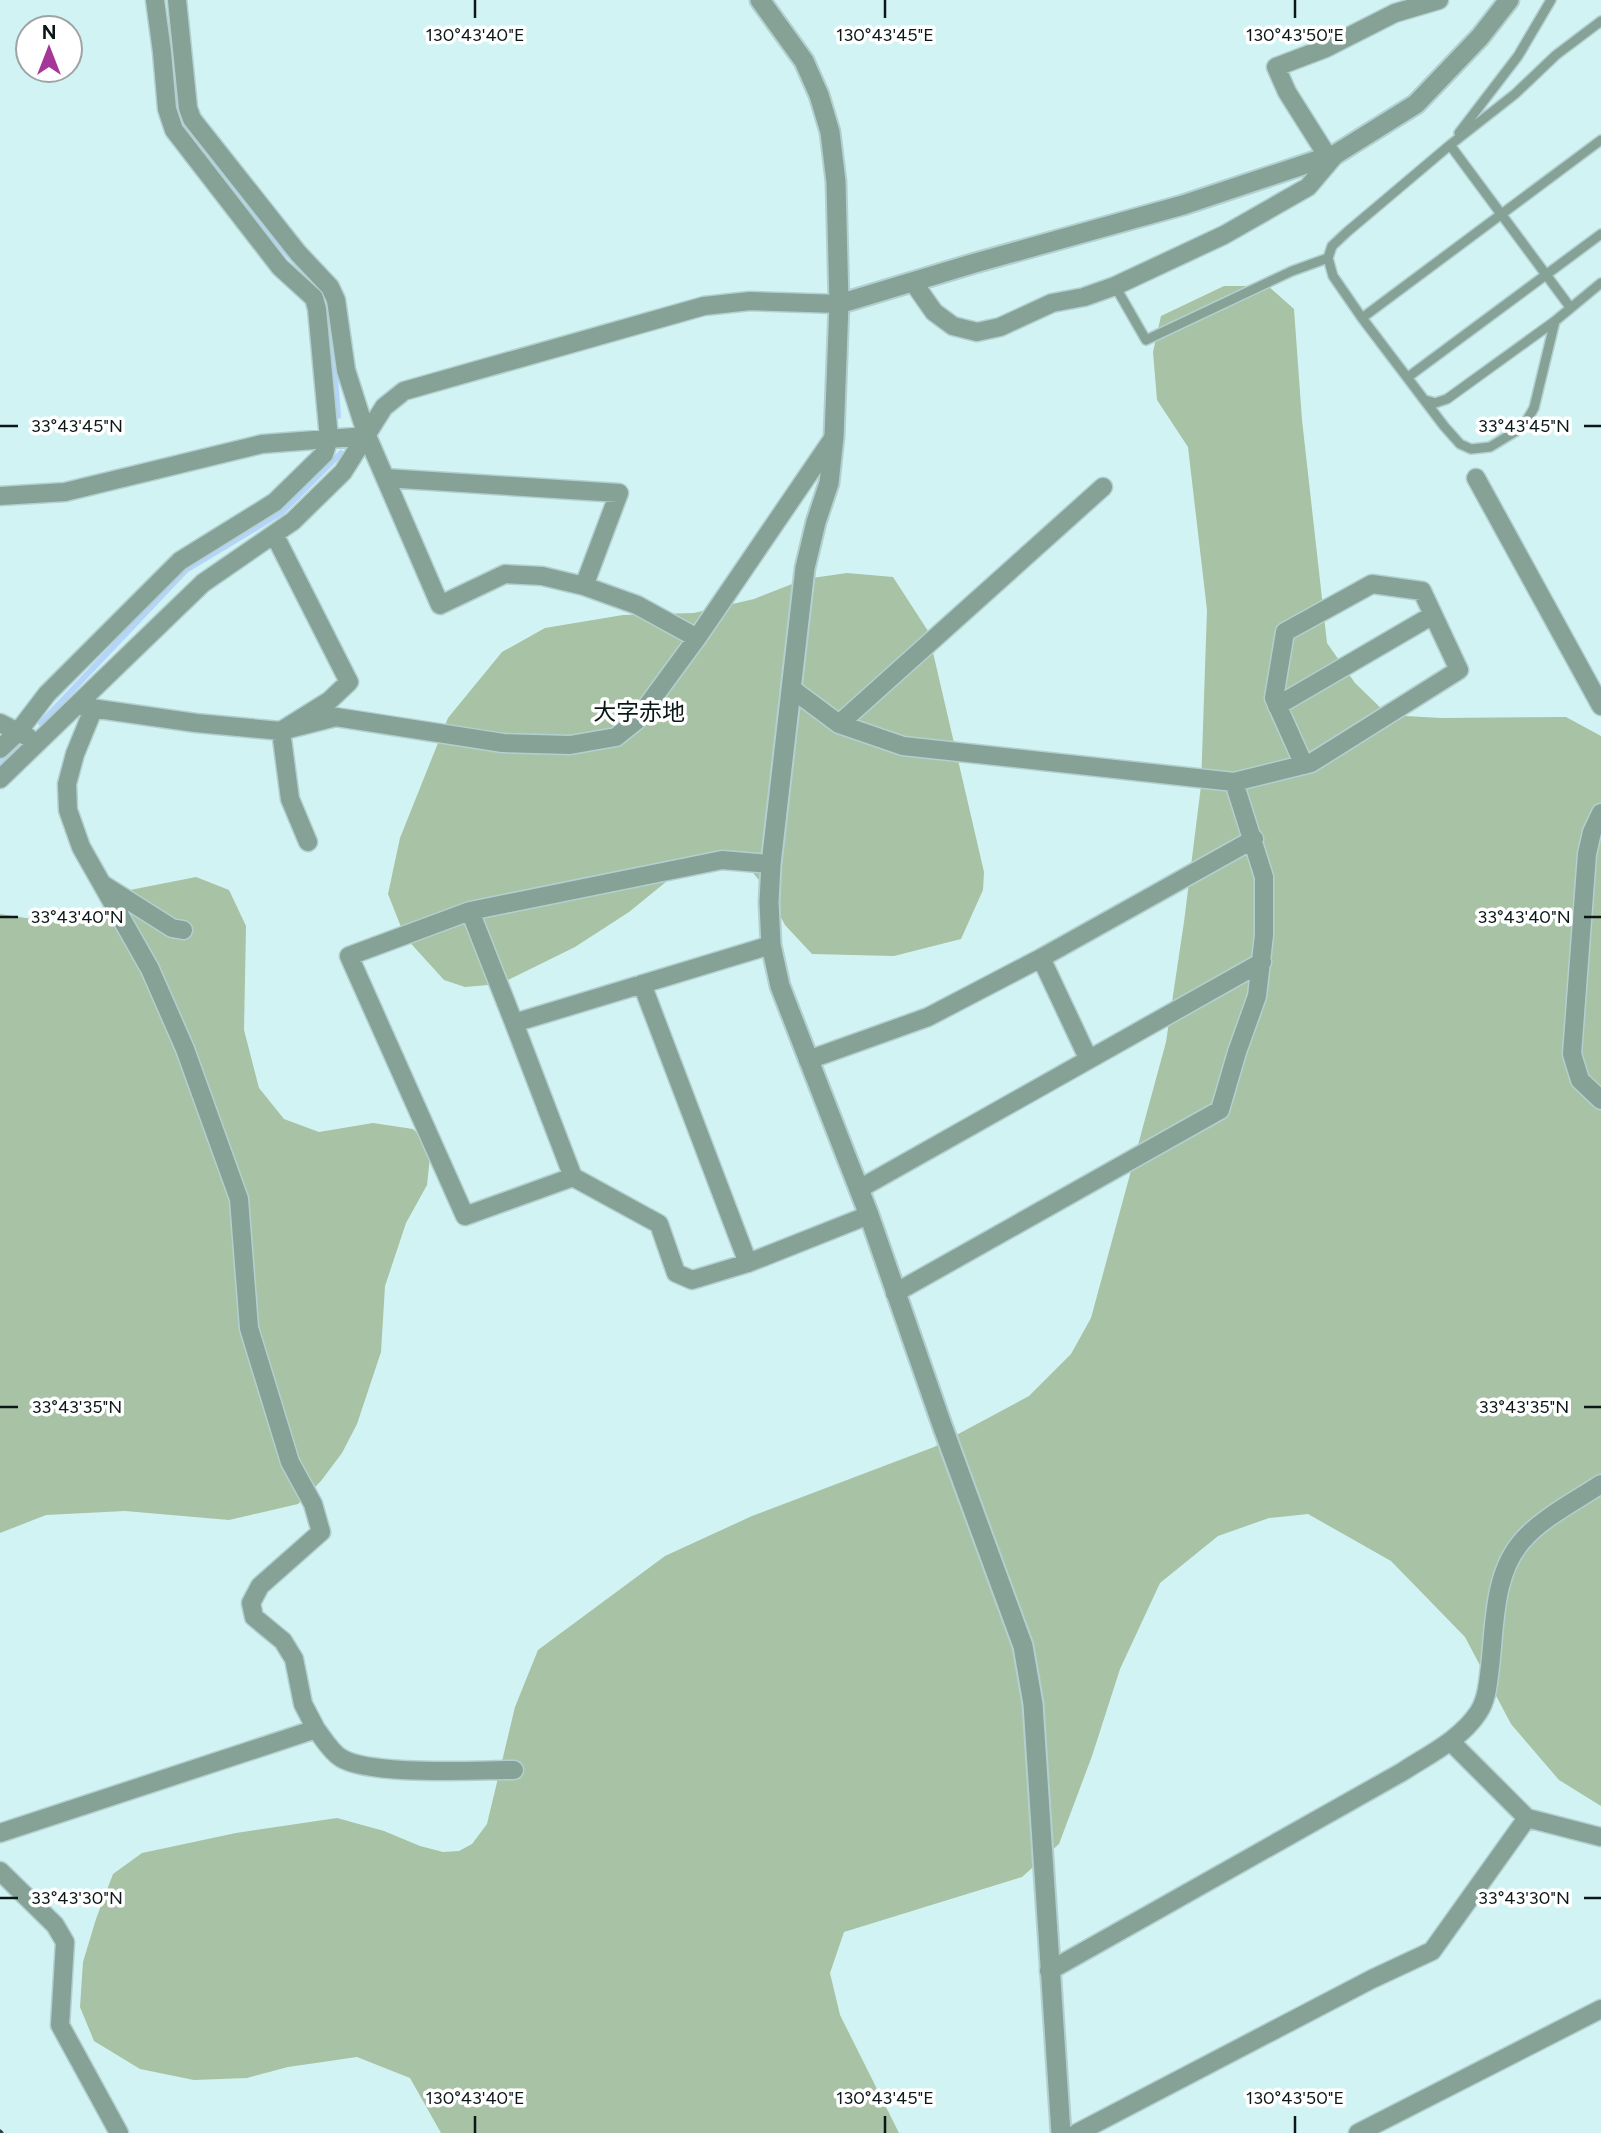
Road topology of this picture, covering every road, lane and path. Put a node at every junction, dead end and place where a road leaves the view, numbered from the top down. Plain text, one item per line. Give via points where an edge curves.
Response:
1 (155, 0) edge
2 (177, 0) edge
3 (760, 0) edge
4 (1438, 0) edge
5 (1509, 0) edge
6 (1551, 0) edge
7 (1601, 21) edge
8 (1601, 140) edge
9 (1450, 145) junction
10 (1332, 156) junction
11 (1500, 214) junction
12 (1601, 234) edge
13 (1328, 258) junction
14 (1545, 274) junction
15 (913, 282) junction
16 (1601, 282) edge
17 (1115, 286) junction
18 (839, 304) junction
19 (1570, 307) junction
20 (1362, 318) junction
21 (1555, 321) junction
22 (1408, 377) junction
23 (1425, 400) junction
24 (367, 436) junction
25 (834, 437) junction
26 (329, 438) junction
27 (385, 478) junction
28 (1476, 478) dead end
29 (1103, 488) dead end
30 (0, 496) edge
31 (274, 534) junction
32 (584, 586) junction
33 (1433, 615) junction
34 (697, 638) junction
35 (792, 689) junction
36 (1277, 706) junction
37 (1601, 706) edge
38 (85, 708) junction
39 (0, 723) edge
40 (839, 724) junction
41 (281, 730) junction
42 (18, 732) junction
43 (37, 742) junction
44 (0, 749) edge
45 (1304, 765) junction
46 (0, 779) edge
47 (1234, 782) junction
48 (1601, 813) edge
49 (1254, 839) junction
50 (308, 842) dead end
51 (771, 864) junction
52 (101, 883) junction
53 (470, 911) junction
54 (183, 930) dead end
55 (771, 945) junction
56 (1041, 958) junction
57 (1262, 961) junction
58 (642, 984) junction
59 (514, 1023) junction
60 (1088, 1058) junction
61 (808, 1060) junction
62 (1601, 1100) edge
63 (573, 1177) junction
64 (859, 1189) junction
65 (869, 1216) junction
66 (748, 1263) junction
67 (895, 1293) junction
68 (1601, 1484) edge
69 (316, 1729) junction
70 (1450, 1741) junction
71 (514, 1770) dead end
72 (1527, 1818) junction
73 (0, 1833) edge
74 (1601, 1837) edge
75 (0, 1871) edge
76 (1049, 1971) junction
77 (1601, 2008) edge
78 (119, 2133) edge
79 (1061, 2133) edge
80 (1077, 2133) edge
81 (1358, 2133) edge

1 - 26 street via 167,109 174,130 280,267 314,299
2 - 24 street via 192,119 330,287 338,308 346,370
3 - 18 street via 804,61 830,132
4 - 10 street via 1395,13 1276,67 1287,92
5 - 10 street via 1416,104
6 - 9 lane via 1518,56
7 - 9 lane
8 - 11 lane
9 - 11 lane
9 - 13 lane via 1346,232 1332,246
10 - 15 street via 1183,205
10 - 17 street via 1308,187 1224,235
11 - 14 lane
11 - 20 lane
12 - 14 lane
13 - 17 lane via 1146,340
13 - 20 lane via 1333,276
14 - 19 lane
14 - 22 lane
15 - 17 street via 934,312 953,326 977,332 1000,327 1052,303
15 - 18 street
16 - 19 lane
18 - 24 street via 750,301 704,306 404,391 384,407
18 - 25 street
19 - 21 lane
20 - 22 lane
21 - 23 lane via 1447,399
21 - 23 lane via 1534,408 1523,427 1490,446 1471,449 1460,444
22 - 23 lane
24 - 26 street
24 - 27 street
24 - 31 street via 343,472
25 - 34 street
25 - 35 street via 829,483 805,568
26 - 30 street via 261,444 65,492
26 - 42 street via 324,454 275,502 180,561 47,694
27 - 32 street via 439,605 505,574 542,576
27 - 32 street via 619,493
28 - 37 street
29 - 40 street
31 - 38 street via 203,583 110,670
31 - 41 street via 349,682
32 - 34 street via 637,605
33 - 36 street
33 - 36 street via 1422,591 1373,584 1285,632 1274,698
33 - 45 street via 1459,670
34 - 41 street via 636,721 616,737 570,745 503,743 336,718
35 - 40 street
35 - 51 street
36 - 45 street
38 - 41 street
38 - 43 street
38 - 52 street via 67,784 68,810
39 - 42 street
40 - 47 street via 904,746
41 - 50 street via 290,799
42 - 43 street
42 - 44 street
43 - 46 street
45 - 47 street
47 - 49 street
48 - 62 street via 1587,854 1572,1054 1580,1080
49 - 56 street
49 - 57 street via 1264,877
51 - 53 street via 722,860
51 - 55 street
52 - 54 street via 172,928
52 - 69 street via 150,969 185,1049 239,1199 248,1328 290,1462 313,1504 321,1532 260,1586 251,1603 254,1617 283,1641 294,1659 303,1704
53 - 59 street
53 - 63 street via 349,956 465,1216
55 - 58 street
55 - 61 street via 780,986
56 - 60 street
56 - 61 street via 928,1017
57 - 60 street
57 - 67 street via 1257,996 1220,1110
58 - 59 street
58 - 66 street
59 - 63 street
60 - 64 street
61 - 64 street
63 - 66 street via 659,1224 676,1273 692,1280
64 - 65 street
65 - 66 street
65 - 67 street
67 - 76 street via 1023,1646 1033,1704
68 - 70 street via 1523,1540 1504,1569 1487,1694 1478,1714
69 - 71 street via 339,1757 359,1765
69 - 73 street
70 - 72 street
70 - 76 street
72 - 74 street
72 - 80 street via 1432,1951
75 - 78 street via 55,1925 65,1942 60,2025
76 - 79 street
77 - 81 street

